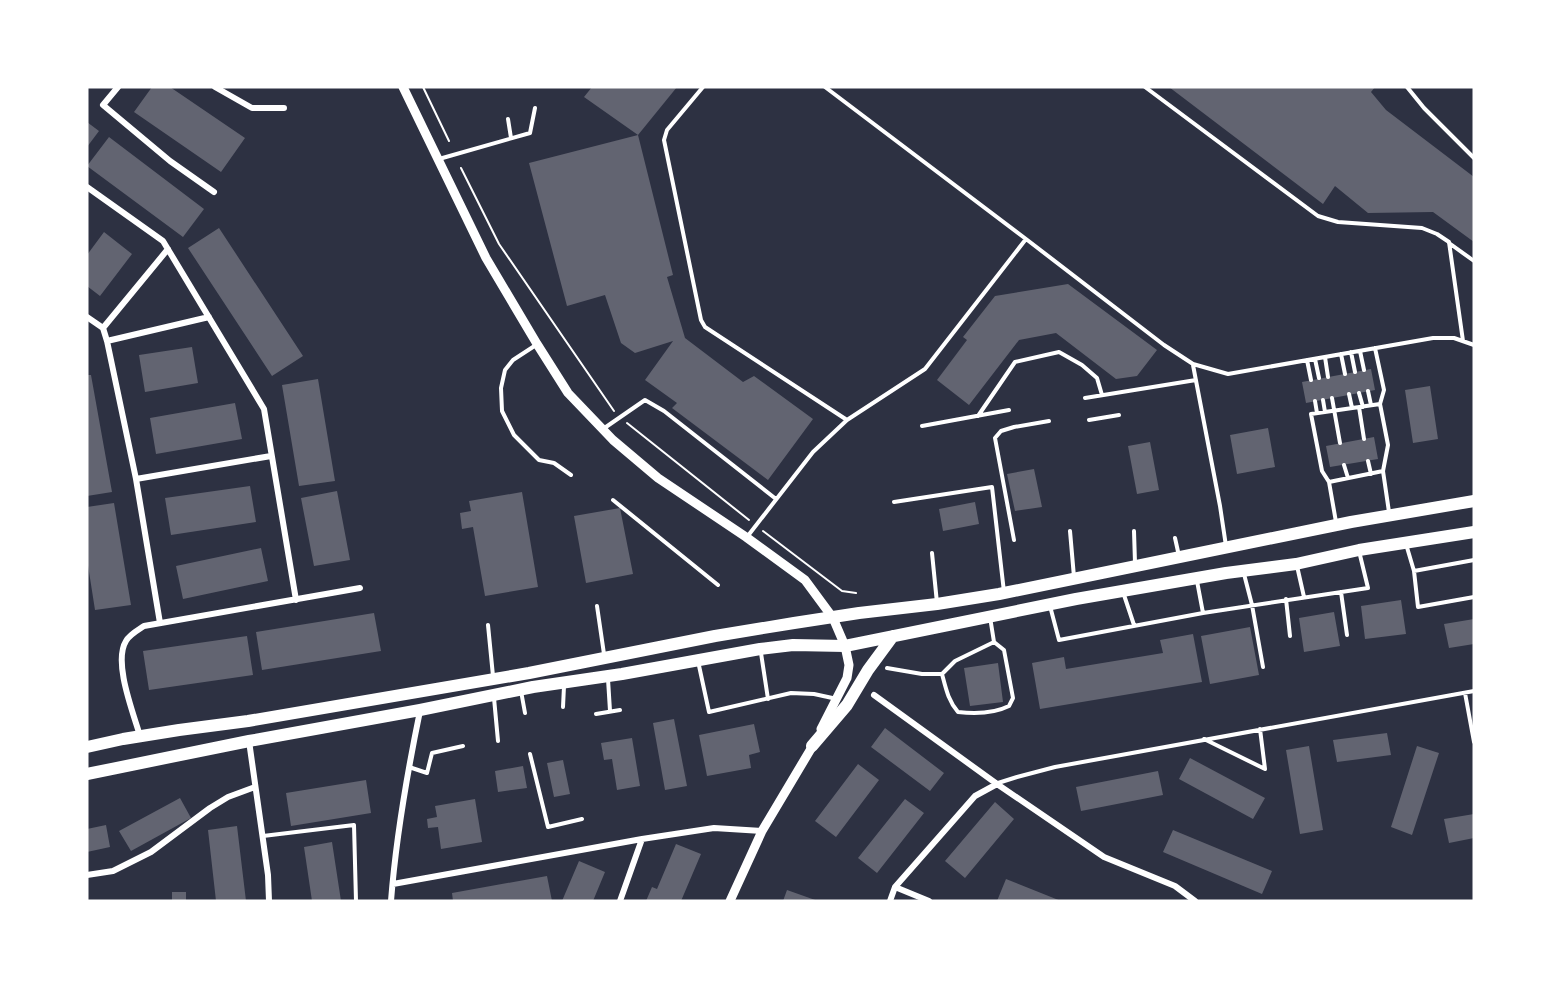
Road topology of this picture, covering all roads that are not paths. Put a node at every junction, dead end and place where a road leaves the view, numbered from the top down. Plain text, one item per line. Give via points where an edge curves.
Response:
1 (118, 87) edge
2 (215, 87) edge
3 (403, 87) edge
4 (703, 87) edge
5 (825, 87) edge
6 (1145, 87) edge
7 (1407, 87) edge
8 (284, 108) dead end
9 (535, 108) dead end
10 (508, 119) dead end
11 (511, 138) junction
12 (1474, 158) edge
13 (438, 159) junction
14 (87, 187) edge
15 (214, 192) dead end
16 (1026, 239) junction
17 (1449, 242) junction
18 (168, 249) junction
19 (1474, 261) edge
20 (87, 317) edge
21 (209, 317) junction
22 (103, 328) junction
23 (107, 341) junction
24 (1463, 341) junction
25 (537, 345) junction
26 (1474, 345) edge
27 (1375, 348) junction
28 (1360, 351) junction
29 (1351, 352) junction
30 (1341, 354) junction
31 (1324, 357) junction
32 (1315, 359) junction
33 (1307, 360) junction
34 (1193, 364) junction
35 (1364, 370) dead end
36 (1355, 372) dead end
37 (1345, 374) dead end
38 (1328, 377) dead end
39 (1319, 378) dead end
40 (1196, 380) junction
41 (1311, 380) dead end
42 (1368, 391) dead end
43 (1359, 393) dead end
44 (1349, 394) dead end
45 (1102, 395) junction
46 (1085, 398) dead end
47 (1332, 398) dead end
48 (1323, 400) dead end
49 (1315, 401) dead end
50 (1380, 404) junction
51 (1371, 405) junction
52 (1361, 407) junction
53 (1353, 408) junction
54 (1009, 410) dead end
55 (1335, 411) junction
56 (1325, 412) junction
57 (1317, 413) junction
58 (1119, 415) dead end
59 (978, 416) junction
60 (847, 420) junction
61 (1089, 420) dead end
62 (1049, 422) dead end
63 (922, 426) dead end
64 (603, 430) junction
65 (1364, 439) dead end
66 (1340, 443) dead end
67 (271, 456) junction
68 (1368, 461) dead end
69 (1344, 465) dead end
70 (1383, 471) junction
71 (1371, 474) junction
72 (571, 475) dead end
73 (136, 478) junction
74 (1348, 478) junction
75 (1329, 482) junction
76 (776, 499) junction
77 (613, 500) dead end
78 (1474, 501) edge
79 (894, 502) dead end
80 (1390, 515) junction
81 (1336, 525) junction
82 (1070, 531) dead end
83 (1134, 531) dead end
84 (1474, 532) edge
85 (746, 537) junction
86 (1175, 538) dead end
87 (1014, 540) dead end
88 (1406, 544) junction
89 (1226, 547) junction
90 (1359, 550) junction
91 (932, 553) dead end
92 (1179, 557) junction
93 (1474, 560) edge
94 (1296, 564) junction
95 (1135, 566) junction
96 (1243, 570) junction
97 (1414, 571) junction
98 (1074, 578) junction
99 (1197, 579) junction
100 (718, 585) dead end
101 (360, 588) dead end
102 (1123, 591) junction
103 (1004, 592) junction
104 (1341, 592) junction
105 (1304, 597) junction
106 (1474, 597) edge
107 (1286, 599) junction
108 (296, 600) junction
109 (937, 604) junction
110 (1050, 604) junction
111 (1252, 605) junction
112 (597, 606) dead end
113 (1203, 612) junction
114 (989, 617) junction
115 (833, 618) junction
116 (160, 623) junction
117 (488, 625) dead end
118 (1134, 625) junction
119 (1347, 635) dead end
120 (893, 636) junction
121 (1290, 636) dead end
122 (994, 642) junction
123 (845, 646) junction
124 (760, 649) junction
125 (605, 658) junction
126 (698, 661) junction
127 (1263, 666) dead end
128 (887, 668) dead end
129 (942, 674) junction
130 (608, 676) junction
131 (493, 679) junction
132 (564, 683) junction
133 (521, 690) junction
134 (1474, 691) edge
135 (1465, 693) junction
136 (494, 695) junction
137 (874, 695) dead end
138 (768, 699) junction
139 (838, 699) junction
140 (563, 706) dead end
141 (420, 710) junction
142 (620, 710) dead end
143 (610, 711) junction
144 (525, 713) dead end
145 (596, 714) dead end
146 (1260, 729) junction
147 (140, 736) junction
148 (1204, 739) junction
149 (249, 741) junction
150 (498, 741) dead end
151 (1474, 741) edge
152 (463, 746) dead end
153 (812, 746) junction
154 (87, 747) edge
155 (530, 754) dead end
156 (408, 767) junction
157 (87, 774) edge
158 (997, 784) junction
159 (255, 787) junction
160 (582, 819) dead end
161 (762, 831) junction
162 (262, 836) junction
163 (642, 838) junction
164 (87, 875) edge
165 (393, 884) junction
166 (895, 887) junction
167 (269, 901) edge
168 (356, 901) edge
169 (391, 901) edge
170 (620, 901) edge
171 (730, 901) edge
172 (890, 901) edge
173 (929, 901) edge
174 (1195, 901) edge

1 - 15 street via 104,105
2 - 8 street via 252,108
3 - 13 street
4 - 60 lane via 667,130 664,140 701,320 705,327
5 - 16 lane
6 - 17 lane via 1318,216 1338,222 1422,228
7 - 12 lane
9 - 11 lane via 530,133
10 - 11 lane
11 - 13 lane
13 - 25 street via 486,258
14 - 18 street via 163,241
16 - 34 lane
16 - 60 lane via 925,369
17 - 19 lane
17 - 24 lane
18 - 21 street
18 - 22 street
20 - 22 street
21 - 23 street
21 - 67 street via 264,409
22 - 23 street
23 - 73 street
24 - 26 lane
24 - 27 lane via 1433,338
25 - 64 street via 568,393
25 - 72 lane via 505,370 502,411 514,435 539,460
27 - 28 lane
27 - 50 lane via 1384,390
28 - 29 lane
28 - 35 lane
29 - 30 lane
29 - 36 lane
30 - 31 lane
30 - 37 lane
31 - 32 lane
31 - 38 lane
32 - 33 lane
32 - 39 lane
33 - 34 lane via 1228,374
33 - 41 lane
34 - 40 lane
40 - 45 lane
40 - 89 lane
42 - 51 lane
43 - 52 lane
44 - 53 lane
45 - 46 lane
45 - 59 lane via 1097,378 1059,352 1015,362
47 - 55 lane
48 - 56 lane
49 - 57 lane
50 - 51 lane
50 - 70 lane via 1389,445
51 - 52 lane
52 - 53 lane
52 - 65 lane
53 - 55 lane
54 - 59 lane
55 - 56 lane
55 - 66 lane
56 - 57 lane
57 - 75 lane via 1311,414 1322,471
58 - 61 lane
59 - 63 lane
60 - 76 lane via 813,452
62 - 87 lane via 1007,429 995,438
64 - 76 lane via 645,399
64 - 85 street via 657,478
67 - 73 street
67 - 108 street
68 - 71 lane
69 - 74 lane
70 - 71 lane
70 - 80 lane
71 - 74 lane
73 - 116 street
74 - 75 lane
75 - 81 lane
76 - 85 lane
77 - 100 lane
78 - 80 main road
79 - 103 lane via 992,487
80 - 81 main road
81 - 89 main road
82 - 98 lane
83 - 95 lane
84 - 88 main road
85 - 115 street via 805,580
86 - 92 lane
88 - 90 main road
88 - 97 lane
89 - 92 main road
90 - 94 main road
90 - 104 lane via 1368,588
91 - 109 lane
92 - 95 main road
93 - 97 lane
94 - 96 main road
94 - 105 lane
95 - 98 main road
96 - 99 main road
96 - 111 lane
97 - 106 lane via 1418,607
98 - 103 main road
99 - 102 main road
99 - 113 lane
101 - 108 street
102 - 110 main road
102 - 118 lane
103 - 109 main road
104 - 105 lane
104 - 119 lane
105 - 107 lane
107 - 111 lane
107 - 121 lane
108 - 116 street
109 - 115 main road
110 - 114 main road
110 - 118 lane via 1059,640
111 - 113 lane
111 - 127 lane
112 - 125 lane
113 - 118 lane
114 - 120 main road
114 - 122 lane
115 - 123 street
115 - 125 main road
116 - 147 street via 144,626 126,639 120,656
117 - 131 lane
120 - 123 main road
120 - 153 main road via 847,705
122 - 129 lane via 955,661
122 - 129 lane via 1004,650 1013,698 1009,706 978,714 958,712 946,692
123 - 124 main road
123 - 139 street via 849,665
124 - 126 main road
124 - 138 lane
125 - 131 main road
126 - 130 main road
126 - 138 lane via 710,712
128 - 129 lane
130 - 132 main road
130 - 143 lane
131 - 147 main road
132 - 133 main road
132 - 140 lane
133 - 136 main road
133 - 144 lane
134 - 135 lane
135 - 146 lane
135 - 151 lane
136 - 141 main road
136 - 150 lane
137 - 158 street
138 - 139 lane via 791,693
139 - 153 street
141 - 149 main road
141 - 156 street
142 - 143 lane
143 - 145 lane
146 - 148 lane
146 - 148 lane via 1265,769
147 - 154 main road
148 - 158 lane via 1055,766
149 - 157 main road
149 - 159 street
152 - 156 lane via 432,753 427,773
153 - 161 street
155 - 160 lane via 548,826
156 - 165 street
158 - 166 street via 975,796
158 - 174 street via 1104,857 1175,886
159 - 162 street
159 - 164 street via 210,808 151,852 114,871
161 - 163 street via 714,828
161 - 171 street
162 - 167 street
162 - 168 lane via 354,825
163 - 165 street
163 - 170 street
165 - 169 street
166 - 172 street
166 - 173 street

